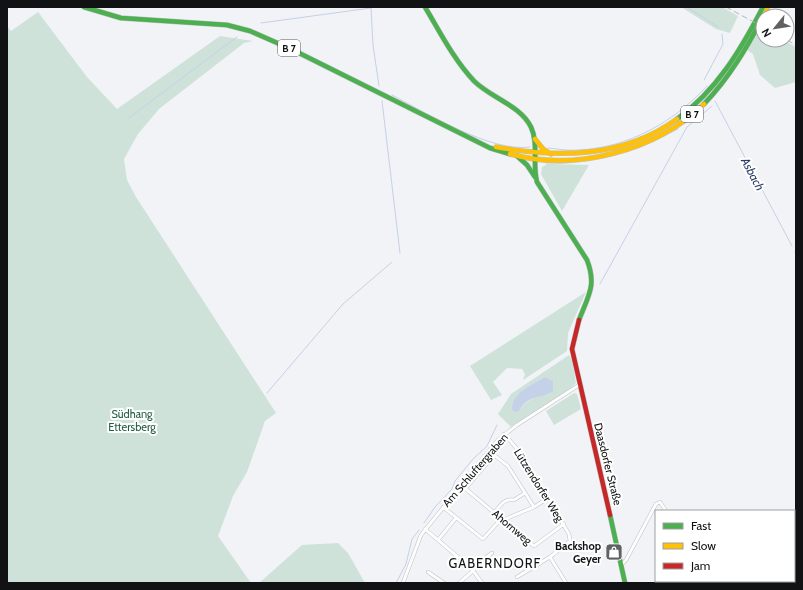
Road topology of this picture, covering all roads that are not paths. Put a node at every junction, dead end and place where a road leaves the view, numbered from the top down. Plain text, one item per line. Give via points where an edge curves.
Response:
1 (84, 7) edge
2 (425, 7) edge
3 (763, 7) edge
4 (755, 31) edge
5 (535, 138) junction
6 (478, 142) junction
7 (516, 155) junction
8 (555, 156) junction
9 (536, 157) junction
10 (536, 178) junction
11 (579, 385) junction
12 (504, 434) junction
13 (461, 485) junction
14 (465, 489) junction
15 (525, 492) junction
16 (548, 498) junction
17 (442, 507) junction
18 (534, 507) junction
19 (665, 510) edge
20 (494, 512) junction
21 (456, 518) junction
22 (502, 520) junction
23 (564, 524) junction
24 (425, 529) junction
25 (438, 540) junction
26 (492, 554) dead end
27 (550, 557) junction
28 (622, 564) junction
29 (473, 569) junction
30 (428, 572) dead end
31 (517, 577) dead end
32 (402, 583) edge
33 (444, 583) edge
34 (459, 583) edge
35 (482, 583) edge
36 (566, 583) edge
37 (625, 583) edge

1 - 6 main road, B 7 via 140,20 227,25 250,31 292,49
2 - 5 main road via 474,81 488,94 516,110 530,127
3 - 8 main road, B 7 via 732,62 690,109 666,126 638,140 612,149
4 - 9 main road, B 7 via 719,88 692,113 668,130 639,145 597,157 563,161
5 - 8 main road via 543,148
5 - 9 main road
6 - 7 main road, B 7 via 495,150
6 - 9 main road, B 7
7 - 9 main road, B 7
7 - 10 main road via 525,162
8 - 9 main road, B 7
9 - 10 main road
10 - 11 main road, Daasdorfer Straße via 587,260 592,273 592,290 577,324 572,349
11 - 12 street, Am Schluftergraben
11 - 28 main road, Daasdorfer Straße
12 - 13 street, Am Schluftergraben
12 - 16 street, Lützendorfer Weg via 519,451
13 - 14 street, Ahornweg
13 - 17 street, Am Schluftergraben
14 - 15 street via 494,455 508,466
14 - 20 street, Ahornweg
15 - 18 street
15 - 20 street via 514,500 504,501
16 - 18 street
16 - 23 street, Lützendorfer Weg
17 - 21 street
17 - 24 street, Am Schluftergraben
18 - 22 street
19 - 28 street via 658,502
20 - 22 street, Ahornweg
21 - 22 street via 483,539
21 - 25 street
22 - 23 street, Ahornweg via 534,546
23 - 27 street, Lützendorfer Weg via 570,537 568,543
24 - 25 street
24 - 32 street, Am Schluftergraben via 418,540
25 - 29 street
26 - 29 street
27 - 31 street
27 - 36 street
28 - 37 main road, Daasdorfer Straße
29 - 34 street
29 - 35 street
30 - 33 street

